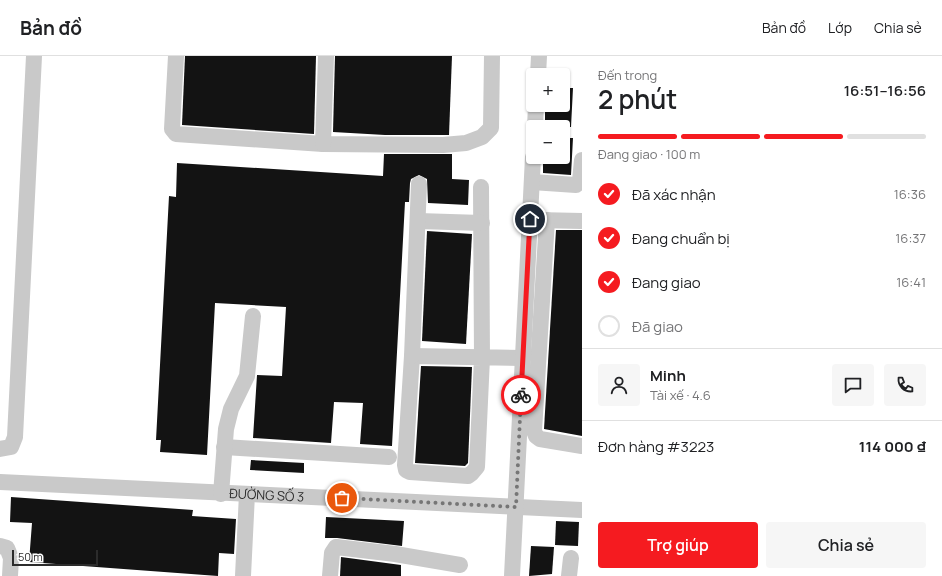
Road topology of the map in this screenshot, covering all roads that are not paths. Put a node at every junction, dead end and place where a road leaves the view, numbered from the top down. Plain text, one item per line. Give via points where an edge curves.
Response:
1 (34, 56) edge
2 (176, 56) edge
3 (326, 56) edge
4 (492, 56) edge
5 (539, 56) edge
6 (538, 68) edge
7 (323, 144) junction
8 (582, 160) edge
9 (533, 164) edge
10 (532, 182) junction
11 (419, 184) dead end
12 (481, 187) dead end
13 (530, 219) junction
14 (547, 220) junction
15 (418, 221) junction
16 (582, 221) edge
17 (482, 223) junction
18 (253, 316) dead end
19 (412, 356) junction
20 (482, 358) junction
21 (523, 358) junction
22 (582, 446) edge
23 (224, 447) junction
24 (0, 450) edge
25 (389, 457) dead end
26 (0, 482) edge
27 (221, 494) junction
28 (247, 494) junction
29 (516, 507) junction
30 (582, 510) edge
31 (0, 546) edge
32 (571, 558) dead end
33 (460, 565) dead end
34 (10, 576) edge
35 (243, 576) edge
36 (330, 576) edge
37 (512, 576) edge
38 (568, 576) edge

1 - 24 street via 15,438 11,447
2 - 7 street via 172,129 176,134
3 - 7 street
4 - 7 street via 491,128 482,138 443,145
5 - 6 street
8 - 10 street via 580,181 576,185
9 - 10 street
10 - 13 street
11 - 15 street
12 - 17 street
13 - 14 street
13 - 21 street
14 - 16 street
14 - 22 street via 534,431 540,439
15 - 17 street
15 - 19 street
17 - 20 street
18 - 23 street via 247,376 231,409
19 - 20 street
19 - 20 street via 406,470 457,476 468,476 477,467
20 - 21 street
21 - 29 street
23 - 25 street
23 - 27 street
26 - 27 street, ĐƯỜNG SỐ 3
27 - 28 street, ĐƯỜNG SỐ 3
28 - 29 street, ĐƯỜNG SỐ 3
28 - 35 street
29 - 30 street, ĐƯỜNG SỐ 3
29 - 37 street
31 - 34 street via 7,548 11,558
32 - 38 street
33 - 36 street via 336,547 332,553

